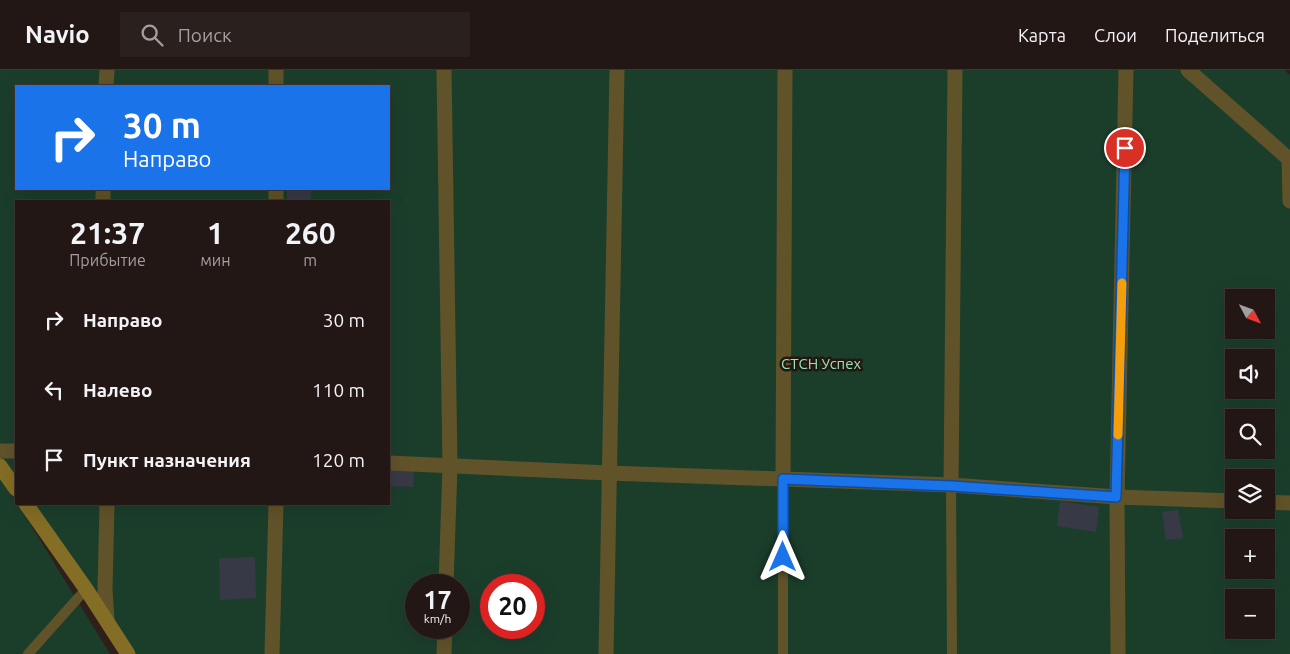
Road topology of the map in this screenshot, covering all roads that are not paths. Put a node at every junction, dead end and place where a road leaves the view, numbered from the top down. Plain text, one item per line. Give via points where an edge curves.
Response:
1 (107, 70) edge
2 (276, 70) edge
3 (444, 70) edge
4 (617, 70) edge
5 (785, 70) edge
6 (955, 70) edge
7 (1126, 70) edge
8 (1188, 70) edge
9 (106, 85) edge
10 (276, 85) edge
11 (1290, 201) edge
12 (0, 451) edge
13 (15, 451) edge
14 (390, 463) edge
15 (0, 466) edge
16 (450, 466) junction
17 (609, 473) junction
18 (783, 479) junction
19 (952, 486) junction
20 (15, 488) edge
21 (1116, 497) junction
22 (1225, 501) edge
23 (1275, 502) edge
24 (1290, 503) edge
25 (27, 505) edge
26 (107, 505) edge
27 (276, 505) edge
28 (446, 574) edge
29 (86, 589) junction
30 (107, 620) junction
31 (445, 639) edge
32 (28, 654) edge
33 (128, 654) edge
34 (272, 654) edge
35 (444, 654) edge
36 (606, 654) edge
37 (783, 654) edge
38 (952, 654) edge
39 (1118, 654) edge

1 - 9 street
2 - 10 street
3 - 16 street
4 - 17 street
5 - 18 street
6 - 19 street
7 - 21 street
8 - 11 street via 1289,160
12 - 13 street
14 - 16 street
15 - 20 main road
16 - 17 street
16 - 28 street
17 - 18 street
17 - 36 street
18 - 19 street
18 - 37 lane
19 - 21 street
19 - 38 lane
21 - 22 street
21 - 39 street
23 - 24 street
25 - 29 main road
26 - 30 street
27 - 34 street
29 - 30 main road
29 - 32 lane
30 - 33 main road
31 - 35 street

